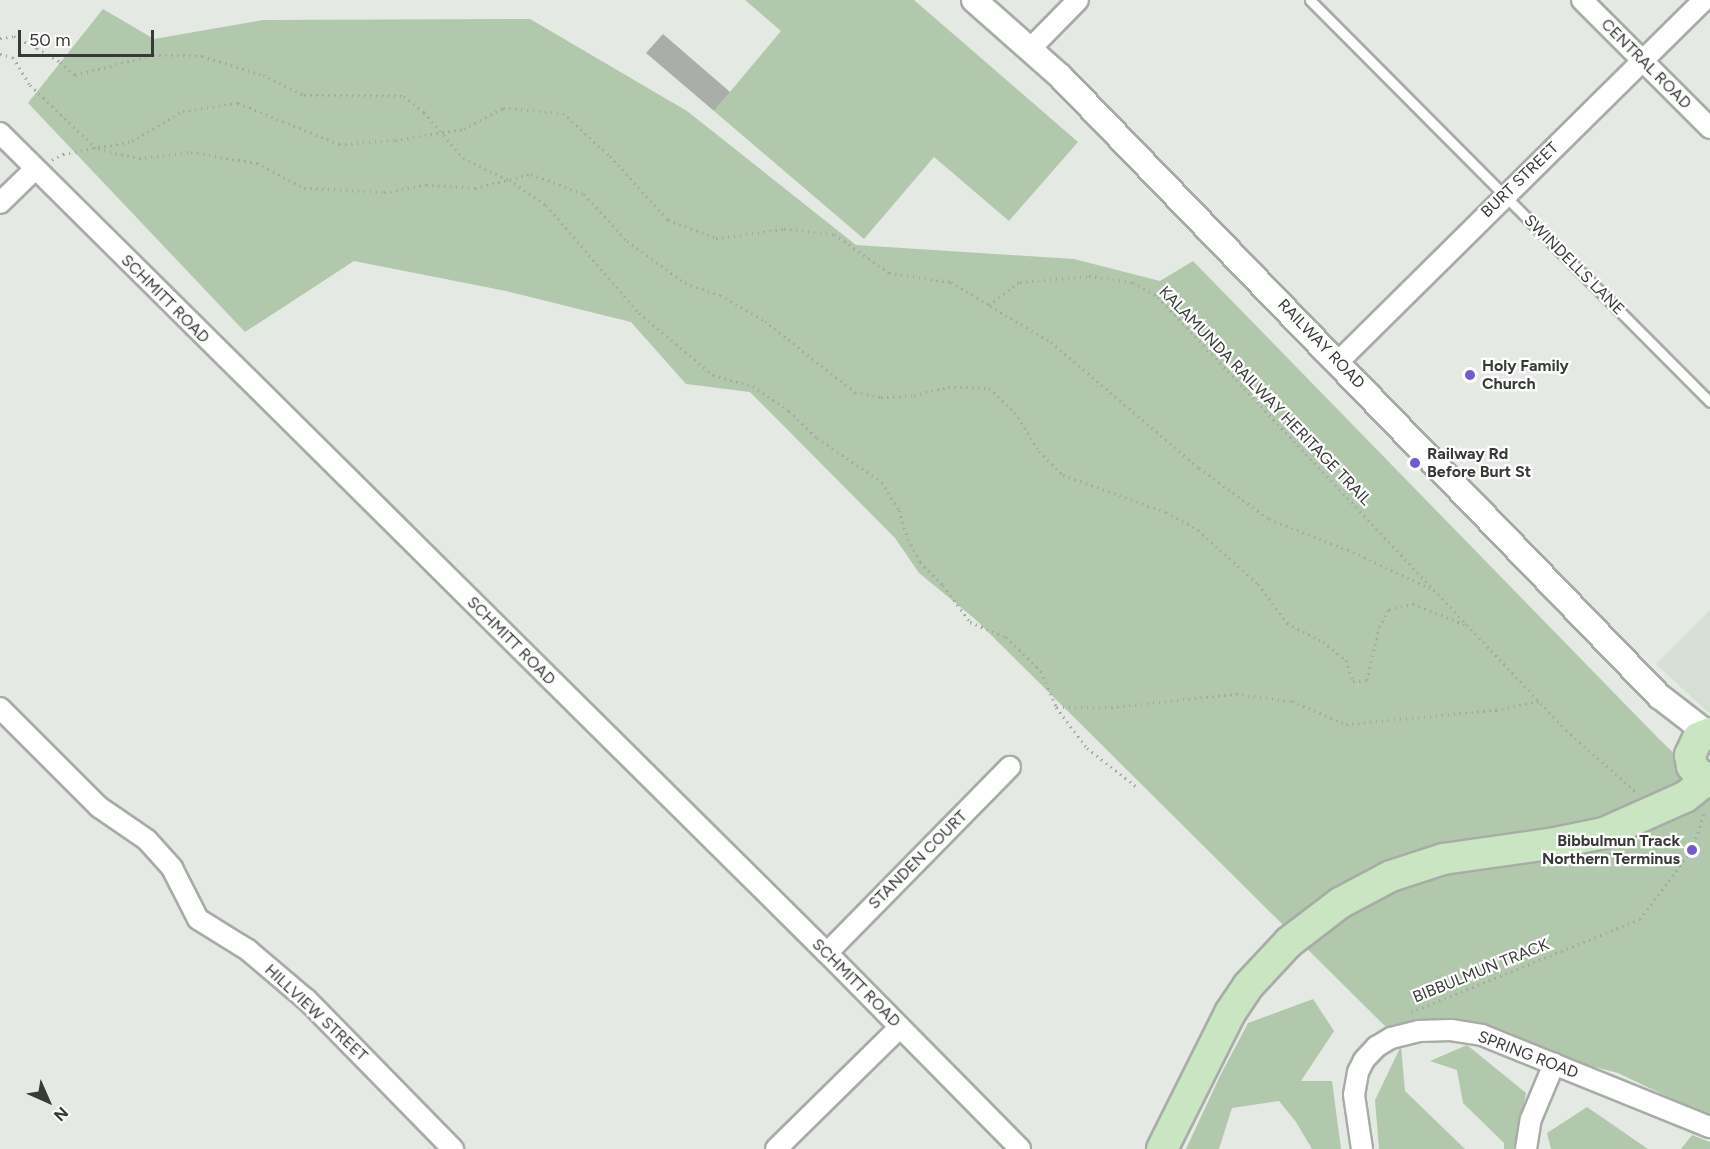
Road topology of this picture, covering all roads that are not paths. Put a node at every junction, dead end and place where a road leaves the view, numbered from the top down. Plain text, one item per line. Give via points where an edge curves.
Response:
1 (974, 0) edge
2 (1078, 0) edge
3 (1310, 0) edge
4 (1582, 0) edge
5 (1704, 0) edge
6 (1031, 48) junction
7 (1643, 61) junction
8 (1710, 128) edge
9 (0, 133) edge
10 (35, 169) junction
11 (1504, 195) junction
12 (0, 203) edge
13 (1338, 362) junction
14 (1710, 402) edge
15 (0, 708) edge
16 (1700, 742) edge
17 (1010, 768) dead end
18 (1708, 787) edge
19 (1654, 810) junction
20 (827, 953) junction
21 (899, 1028) junction
22 (1554, 1064) junction
23 (1710, 1127) edge
24 (453, 1149) edge
25 (777, 1149) edge
26 (1020, 1149) edge
27 (1162, 1149) edge
28 (1362, 1149) edge
29 (1526, 1149) edge

1 - 6 street, RAILWAY ROAD
2 - 6 street
3 - 11 lane, SWINDELLS LANE
4 - 7 street, CENTRAL ROAD
5 - 7 street, BURT STREET
6 - 13 street, RAILWAY ROAD
7 - 8 street, CENTRAL ROAD
7 - 11 street, BURT STREET
9 - 10 street, SCHMITT ROAD
10 - 12 street
10 - 20 street, SCHMITT ROAD
11 - 13 street, BURT STREET
11 - 14 lane, SWINDELLS LANE
13 - 16 street, RAILWAY ROAD
15 - 24 street, HILLVIEW STREET via 99,807 147,840 172,868 198,919 248,950 307,1000
16 - 18 main road via 1692,766
16 - 19 main road
17 - 20 street, STANDEN COURT
18 - 19 main road
19 - 27 main road via 1620,827 1578,840 1413,868 1331,909 1289,942 1248,986 1230,1013
20 - 21 street, SCHMITT ROAD
21 - 25 street
21 - 26 street, SCHMITT ROAD
22 - 23 street, SPRING ROAD
22 - 28 street, SPRING ROAD via 1482,1035 1419,1031 1391,1038 1376,1047 1358,1072 1354,1095
22 - 29 street via 1531,1119

